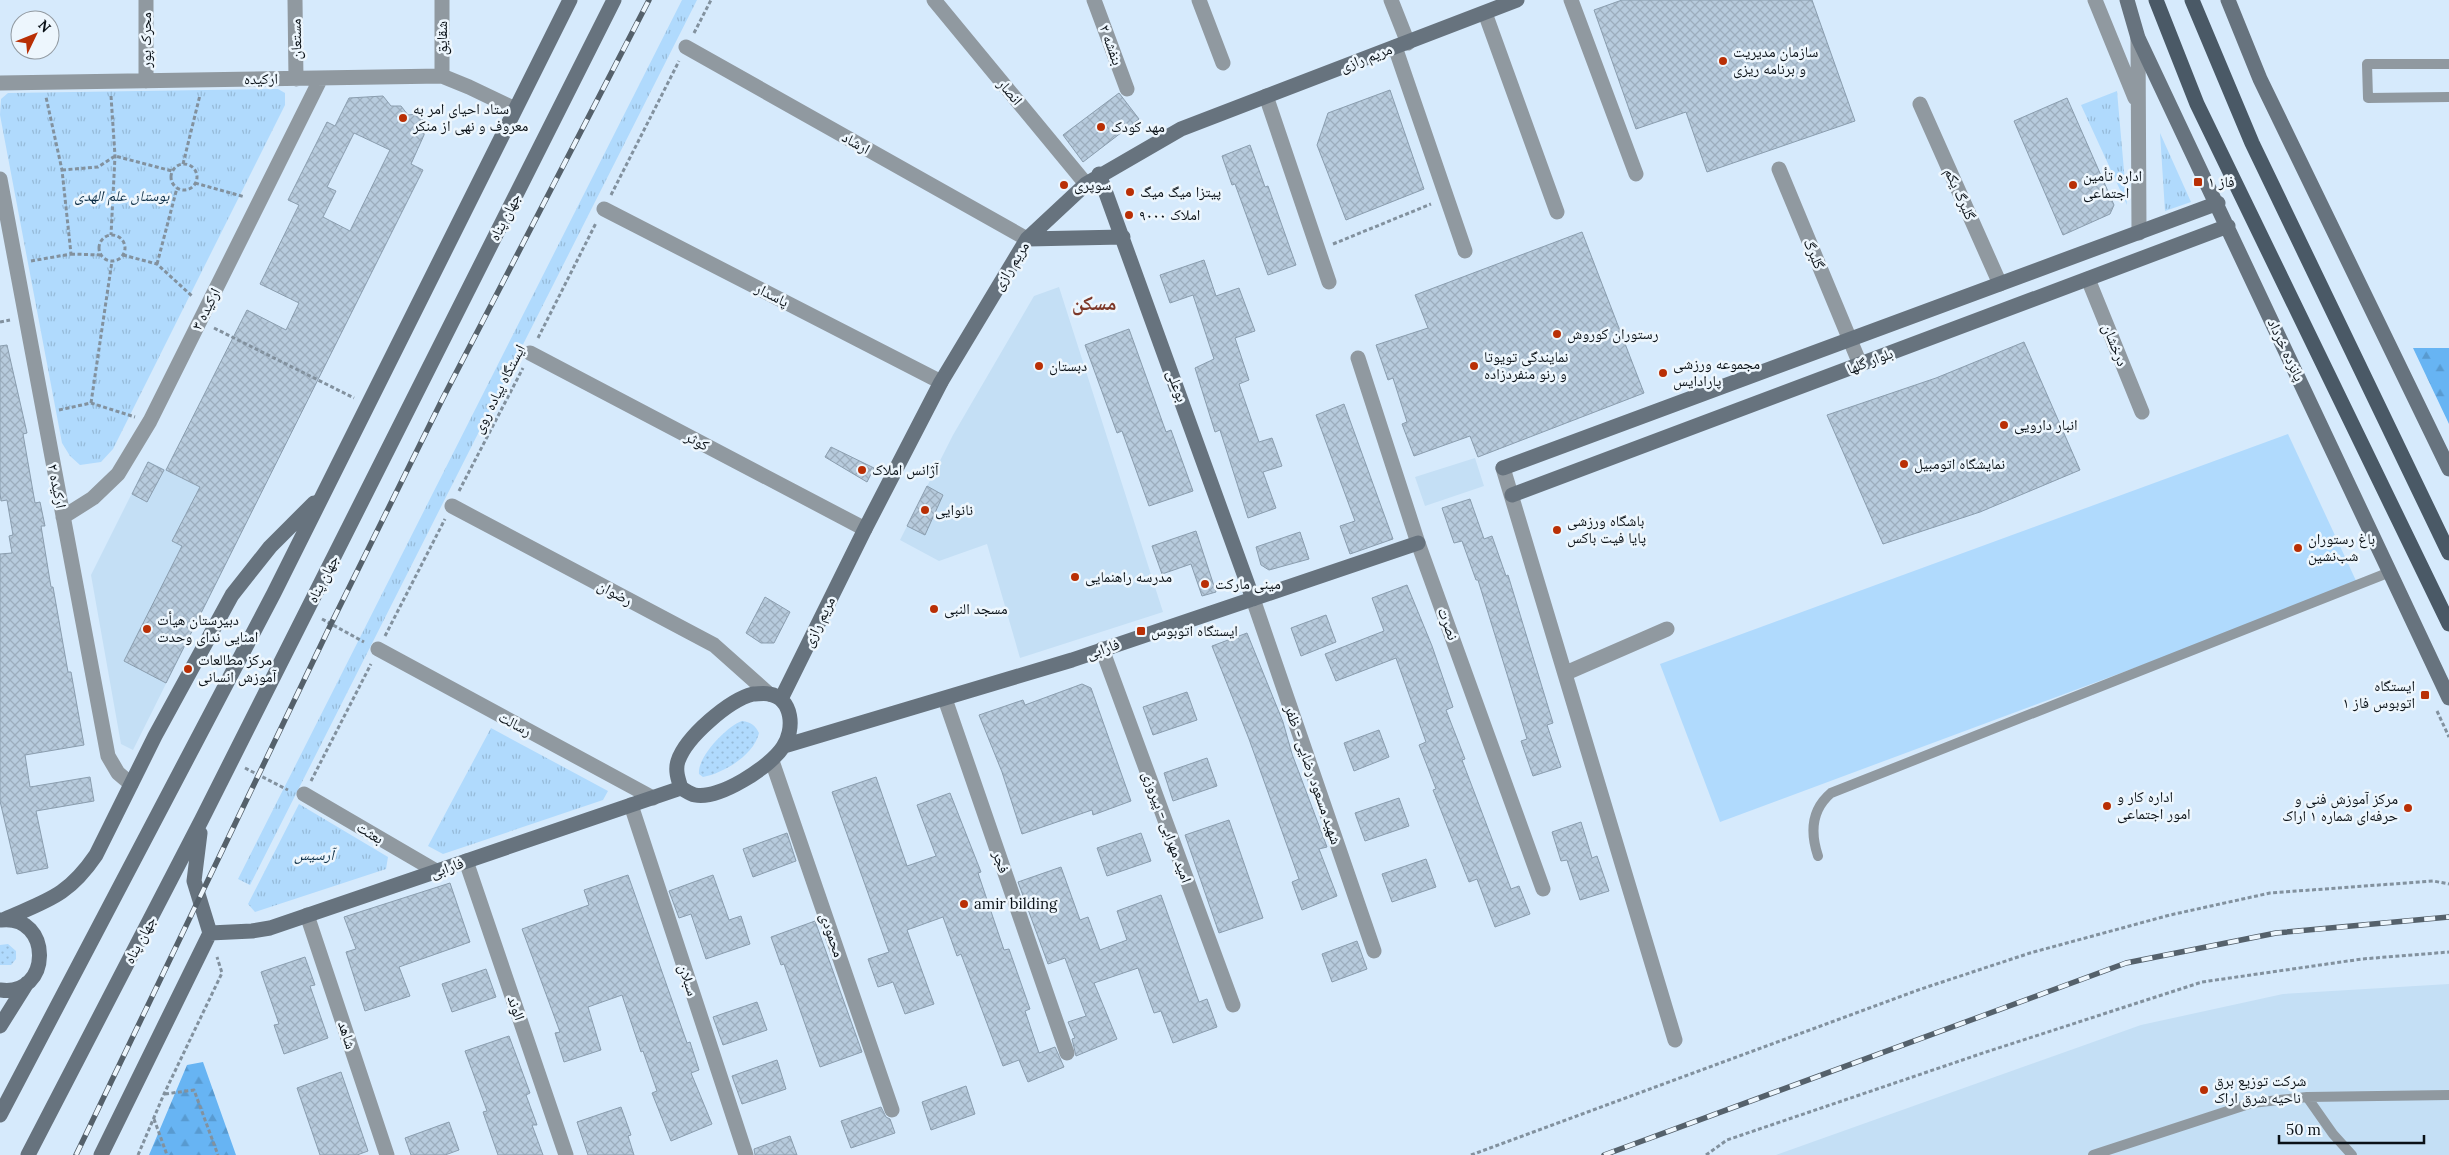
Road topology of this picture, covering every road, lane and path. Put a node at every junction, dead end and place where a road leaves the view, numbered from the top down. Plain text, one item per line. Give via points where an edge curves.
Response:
1 (146, 0) edge
2 (295, 0) edge
3 (442, 0) edge
4 (570, 0) edge
5 (614, 0) edge
6 (710, 0) edge
7 (934, 0) edge
8 (1094, 0) edge
9 (1200, 0) edge
10 (1391, 0) edge
11 (1517, 0) edge
12 (1571, 0) edge
13 (2095, 0) edge
14 (2127, 0) edge
15 (2156, 0) edge
16 (2192, 0) edge
17 (2228, 0) edge
18 (1485, 13) junction
19 (2138, 38) junction
20 (1402, 45) junction
21 (686, 48) junction
22 (1223, 63) dead end
23 (2449, 64) edge
24 (442, 76) junction
25 (296, 78) junction
26 (322, 78) junction
27 (204, 80) junction
28 (146, 81) junction
29 (110, 82) junction
30 (0, 83) edge
31 (43, 83) junction
32 (1127, 89) dead end
33 (1266, 96) junction
34 (2449, 97) edge
35 (1920, 104) dead end
36 (2138, 106) junction
37 (515, 110) junction
38 (114, 156) junction
39 (183, 164) junction
40 (1778, 169) dead end
41 (62, 170) junction
42 (172, 171) junction
43 (1099, 174) junction
44 (1636, 174) dead end
45 (0, 178) edge
46 (195, 183) junction
47 (1086, 184) junction
48 (177, 188) junction
49 (1448, 197) junction
50 (260, 202) junction
51 (2218, 204) junction
52 (604, 208) junction
53 (1558, 212) dead end
54 (2228, 226) junction
55 (2139, 233) junction
56 (112, 235) junction
57 (1123, 237) junction
58 (1027, 239) junction
59 (1318, 250) junction
60 (1465, 250) dead end
61 (71, 254) junction
62 (101, 255) junction
63 (123, 255) junction
64 (112, 261) junction
65 (16, 264) junction
66 (156, 264) junction
67 (2088, 279) junction
68 (1328, 282) dead end
69 (2000, 284) junction
70 (203, 315) junction
71 (1850, 340) junction
72 (530, 353) junction
73 (1358, 358) dead end
74 (1860, 364) junction
75 (941, 382) junction
76 (91, 403) junction
77 (368, 405) junction
78 (2142, 412) dead end
79 (44, 413) junction
80 (150, 421) junction
81 (2449, 469) edge
82 (323, 493) junction
83 (1512, 495) junction
84 (452, 506) junction
85 (63, 517) junction
86 (865, 529) junction
87 (1418, 543) junction
88 (2449, 553) edge
89 (2390, 572) junction
90 (1253, 599) junction
91 (318, 616) dead end
92 (2449, 624) edge
93 (1667, 629) dead end
94 (378, 649) junction
95 (1102, 649) junction
96 (1566, 673) junction
97 (775, 696) junction
98 (2449, 698) edge
99 (945, 700) junction
100 (784, 746) junction
101 (772, 761) junction
102 (243, 767) dead end
103 (132, 784) junction
104 (682, 788) junction
105 (306, 791) junction
106 (652, 798) junction
107 (630, 805) junction
108 (202, 819) junction
109 (1818, 856) dead end
110 (466, 861) junction
111 (436, 872) junction
112 (2449, 884) edge
113 (1543, 888) dead end
114 (307, 916) junction
115 (2, 920) edge
116 (210, 933) junction
117 (1374, 951) dead end
118 (2449, 952) edge
119 (28, 982) junction
120 (0, 990) edge
121 (1233, 1004) dead end
122 (0, 1026) edge
123 (1675, 1040) dead end
124 (1067, 1053) dead end
125 (164, 1094) junction
126 (2449, 1095) edge
127 (2307, 1096) junction
128 (892, 1110) dead end
129 (0, 1115) edge
130 (154, 1118) junction
131 (28, 1155) edge
132 (101, 1155) edge
133 (138, 1155) edge
134 (167, 1155) edge
135 (218, 1155) edge
136 (387, 1155) edge
137 (566, 1155) edge
138 (746, 1155) edge
139 (1471, 1155) edge
140 (1706, 1155) edge
141 (2093, 1155) edge
142 (2352, 1155) edge

1 - 28 street, محرک پور
2 - 25 street, مستعان
3 - 24 street, شقایق
4 - 37 street
5 - 108 street, جهان پناه
6 - 21 path, ایستگاه پیاده روی
7 - 47 street, انصار
8 - 32 street, بنفشه ۲
9 - 22 street
10 - 20 street
11 - 18 street, مریم رازی
12 - 44 street
13 - 36 street
14 - 19 street, پانزده خرداد
15 - 92 main road, پانزده خرداد via 2197,104
16 - 88 main road via 2252,143
17 - 81 street via 2260,79
18 - 20 street, مریم رازی
18 - 53 street
19 - 36 street
19 - 51 street, پانزده خرداد
20 - 33 street, مریم رازی
20 - 49 street
21 - 52 path, ایستگاه پیاده روی
21 - 58 street, ارشاد
23 - 34 lane via 2367,64 2368,98
24 - 26 street, ارکیده
24 - 37 street, ارکیده
25 - 26 street, ارکیده
25 - 27 street, ارکیده
26 - 50 street, ارکیده ۳
27 - 28 street, ارکیده
27 - 39 path
28 - 29 street, ارکیده
29 - 31 street, ارکیده
29 - 38 path
30 - 31 street, ارکیده
31 - 41 path
33 - 43 street, مریم رازی via 1180,128
33 - 59 street
35 - 69 street, گلبرگ یکم
36 - 55 street
37 - 77 street
38 - 41 path via 98,167
38 - 42 path
38 - 56 path
39 - 42 path
39 - 46 path via 194,170
40 - 71 street, گلبرگ
41 - 61 path
42 - 48 path via 171,178
43 - 47 street, مریم رازی
43 - 57 street, بوعلی
45 - 65 street, ارکیده ۲
46 - 48 path via 190,188
46 - 50 path
47 - 58 street, مریم رازی
48 - 66 path
49 - 59 path
49 - 60 street
50 - 70 street, ارکیده ۳
51 - 54 street, پانزده خرداد
51 - 55 street, بلوار گلها
52 - 72 path, ایستگاه پیاده روی
52 - 75 street, پاسدار
54 - 67 street, بلوار گلها
54 - 89 street, پانزده خرداد
55 - 69 street, بلوار گلها
56 - 62 path via 101,242
56 - 63 path via 123,242
57 - 58 street
57 - 90 street, بوعلی
58 - 75 street, مریم رازی
59 - 68 street
61 - 62 path
61 - 65 path
62 - 64 path
63 - 64 path
63 - 66 path
64 - 76 path
65 - 79 street, ارکیده ۲
66 - 70 path
67 - 74 street, بلوار گلها
67 - 78 street, درخشان
69 - 71 street, بلوار گلها
70 - 77 path
70 - 80 street, ارکیده ۳
71 - 74 street, گلبرگ
71 - 83 street, بلوار گلها via 1503,468
72 - 84 path, ایستگاه پیاده روی
72 - 86 street, کوثر
73 - 87 street, نصرت
74 - 83 street, بلوار گلها
75 - 86 street, مریم رازی
76 - 79 path
76 - 80 path
77 - 82 street
79 - 85 street, ارکیده ۲
80 - 85 street, ارکیده ۳ via 118,474 93,498
82 - 103 street via 270,547 232,595
82 - 129 street
83 - 96 street
84 - 94 path, ایستگاه پیاده روی
84 - 97 street, رضوان via 714,645
85 - 103 street, ارکیده ۲ via 108,756 118,773
86 - 97 street, مریم رازی
87 - 90 street, فارابی
87 - 113 street, نصرت
89 - 98 street, پانزده خرداد
89 - 109 lane via 1831,793 1822,801 1814,817 1812,840
90 - 95 street, فارابی
90 - 117 street, شهید مسعود رضایی - ظفر
91 - 94 path
93 - 96 street
94 - 105 path, ایستگاه پیاده روی
94 - 106 street, رسالت
95 - 99 street, فارابی
95 - 121 street, امید مهرابی - پیروزی
96 - 123 street
97 - 100 street via 791,720
97 - 104 street via 740,698 707,724 678,760 677,773
99 - 100 street, فارابی
99 - 124 street, فجر
100 - 101 street
101 - 104 street via 741,781 711,794 694,795
101 - 128 street, محمودی
102 - 105 path via 288,790
103 - 115 street via 96,855 71,887 52,899
104 - 106 street, فارابی
105 - 111 street, بعثت
106 - 107 street, فارابی
107 - 110 street, فارابی
107 - 138 street, سبلان
108 - 116 street via 194,881
108 - 131 street, جهان پناه
110 - 111 street, فارابی
110 - 137 street, الوند
111 - 114 street, فارابی
112 - 139 path via 2433,881 2270,893 2170,915 2039,950 1921,989
114 - 116 street, فارابی via 252,931
114 - 136 street, شاهد
115 - 119 street via 17,922 36,937 40,961
116 - 125 path via 222,973
116 - 132 street
118 - 140 path via 2362,959 2202,982 1727,1140
119 - 120 street via 18,988
119 - 122 street
125 - 130 path
125 - 135 path via 194,1090
126 - 127 lane
127 - 141 lane via 2252,1103
127 - 142 lane
130 - 133 path
130 - 134 path

